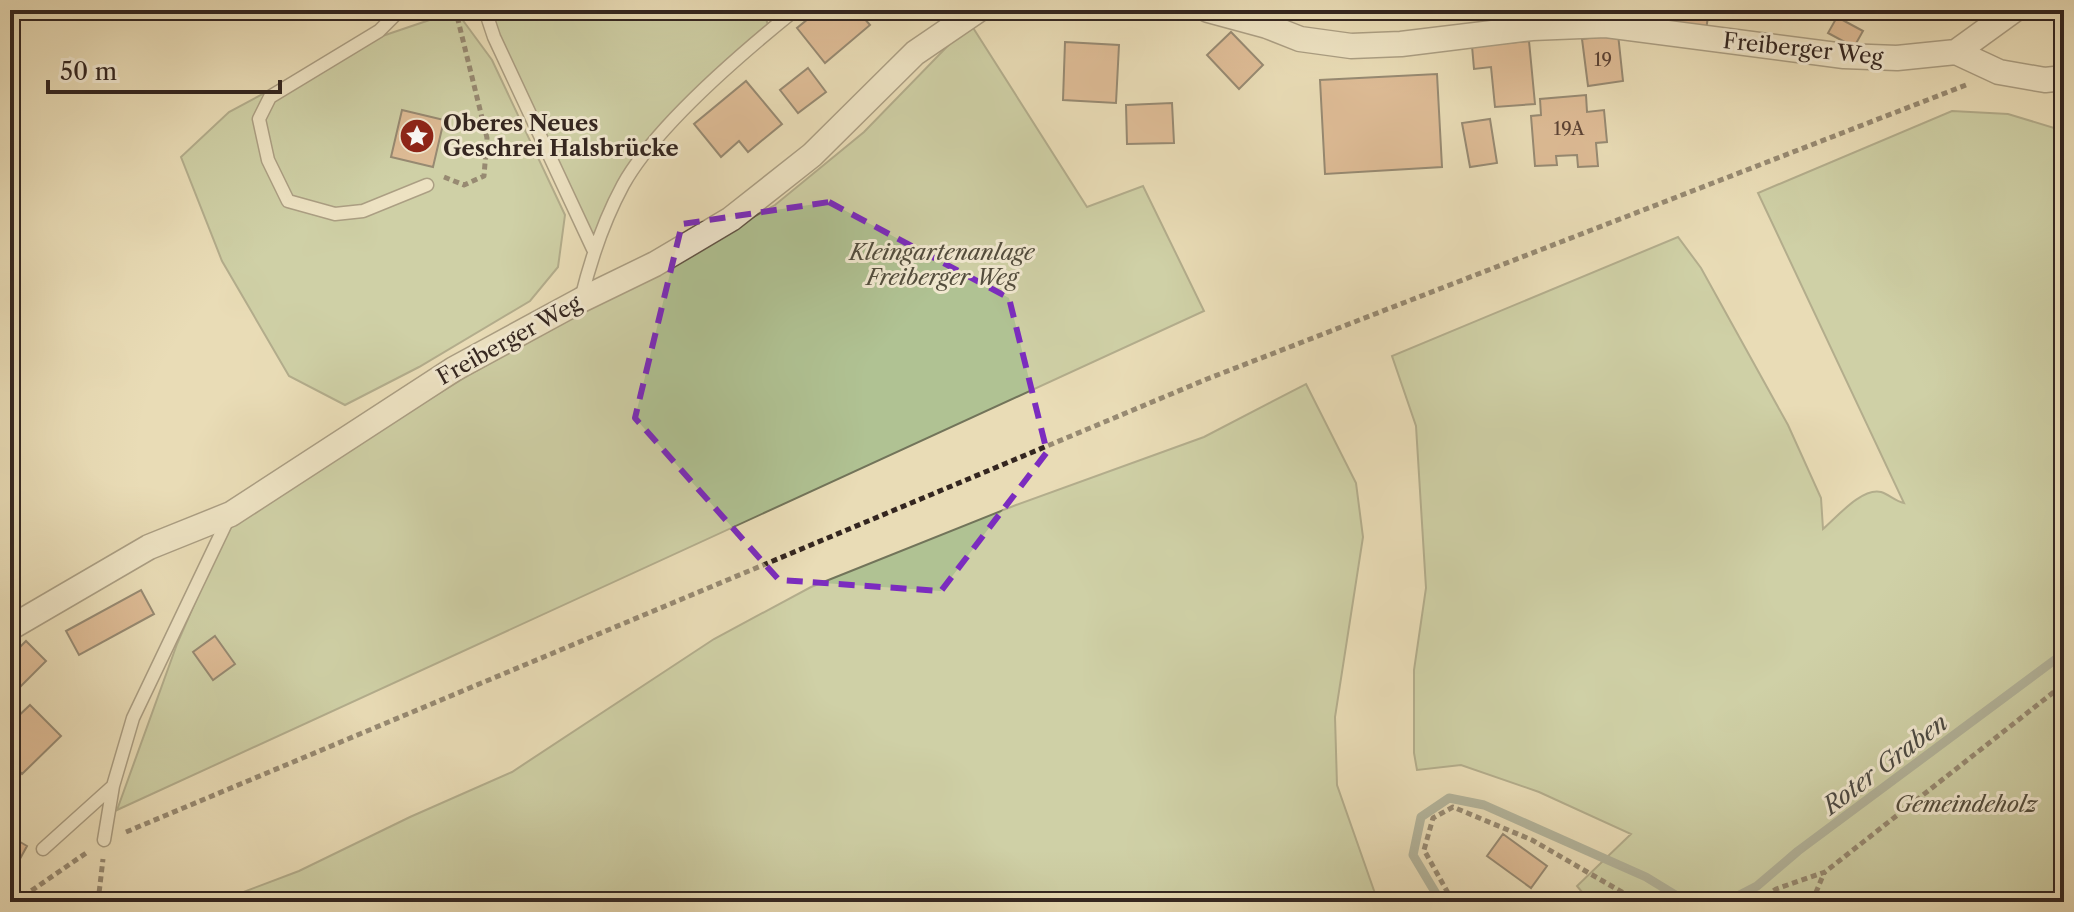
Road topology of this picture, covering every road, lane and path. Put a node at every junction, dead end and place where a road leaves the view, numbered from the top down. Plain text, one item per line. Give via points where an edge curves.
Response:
1 (400, 10) edge
2 (461, 10) edge
3 (485, 10) edge
4 (795, 10) edge
5 (978, 10) edge
6 (1208, 10) edge
7 (2014, 10) edge
8 (1956, 52) junction
9 (1999, 72) junction
10 (2064, 78) edge
11 (427, 185) joint
12 (593, 249) junction
13 (581, 300) junction
14 (231, 514) junction
15 (10, 628) edge
16 (2064, 684) edge
17 (113, 786) junction
18 (104, 840) junction
19 (43, 849) dead end
20 (1825, 872) junction
21 (15, 902) edge
22 (98, 902) edge
23 (1453, 902) edge
24 (1639, 902) edge
25 (1757, 902) edge
26 (1812, 902) edge

1 - 11 lane via 379,31 270,97 259,119 268,160 288,201 335,214 363,211
2 - 11 path via 461,37 487,138 484,176 464,185 445,177
3 - 12 lane
4 - 12 lane via 658,137 624,182
5 - 13 street, Freiberger Weg via 915,53 812,155 731,219
6 - 8 street, Freiberger Weg via 1300,39 1351,46 1606,25 1844,56
7 - 8 street
8 - 9 street
9 - 10 street
9 - 18 path via 1207,379
12 - 13 lane
13 - 14 street, Freiberger Weg via 454,369
14 - 15 street, Freiberger Weg via 149,547
14 - 17 lane via 133,718
16 - 20 path
17 - 18 lane
17 - 19 lane
18 - 21 path
18 - 22 path
20 - 25 path via 1776,889
20 - 26 path
23 - 24 path via 1424,850 1433,818 1453,807 1532,840

